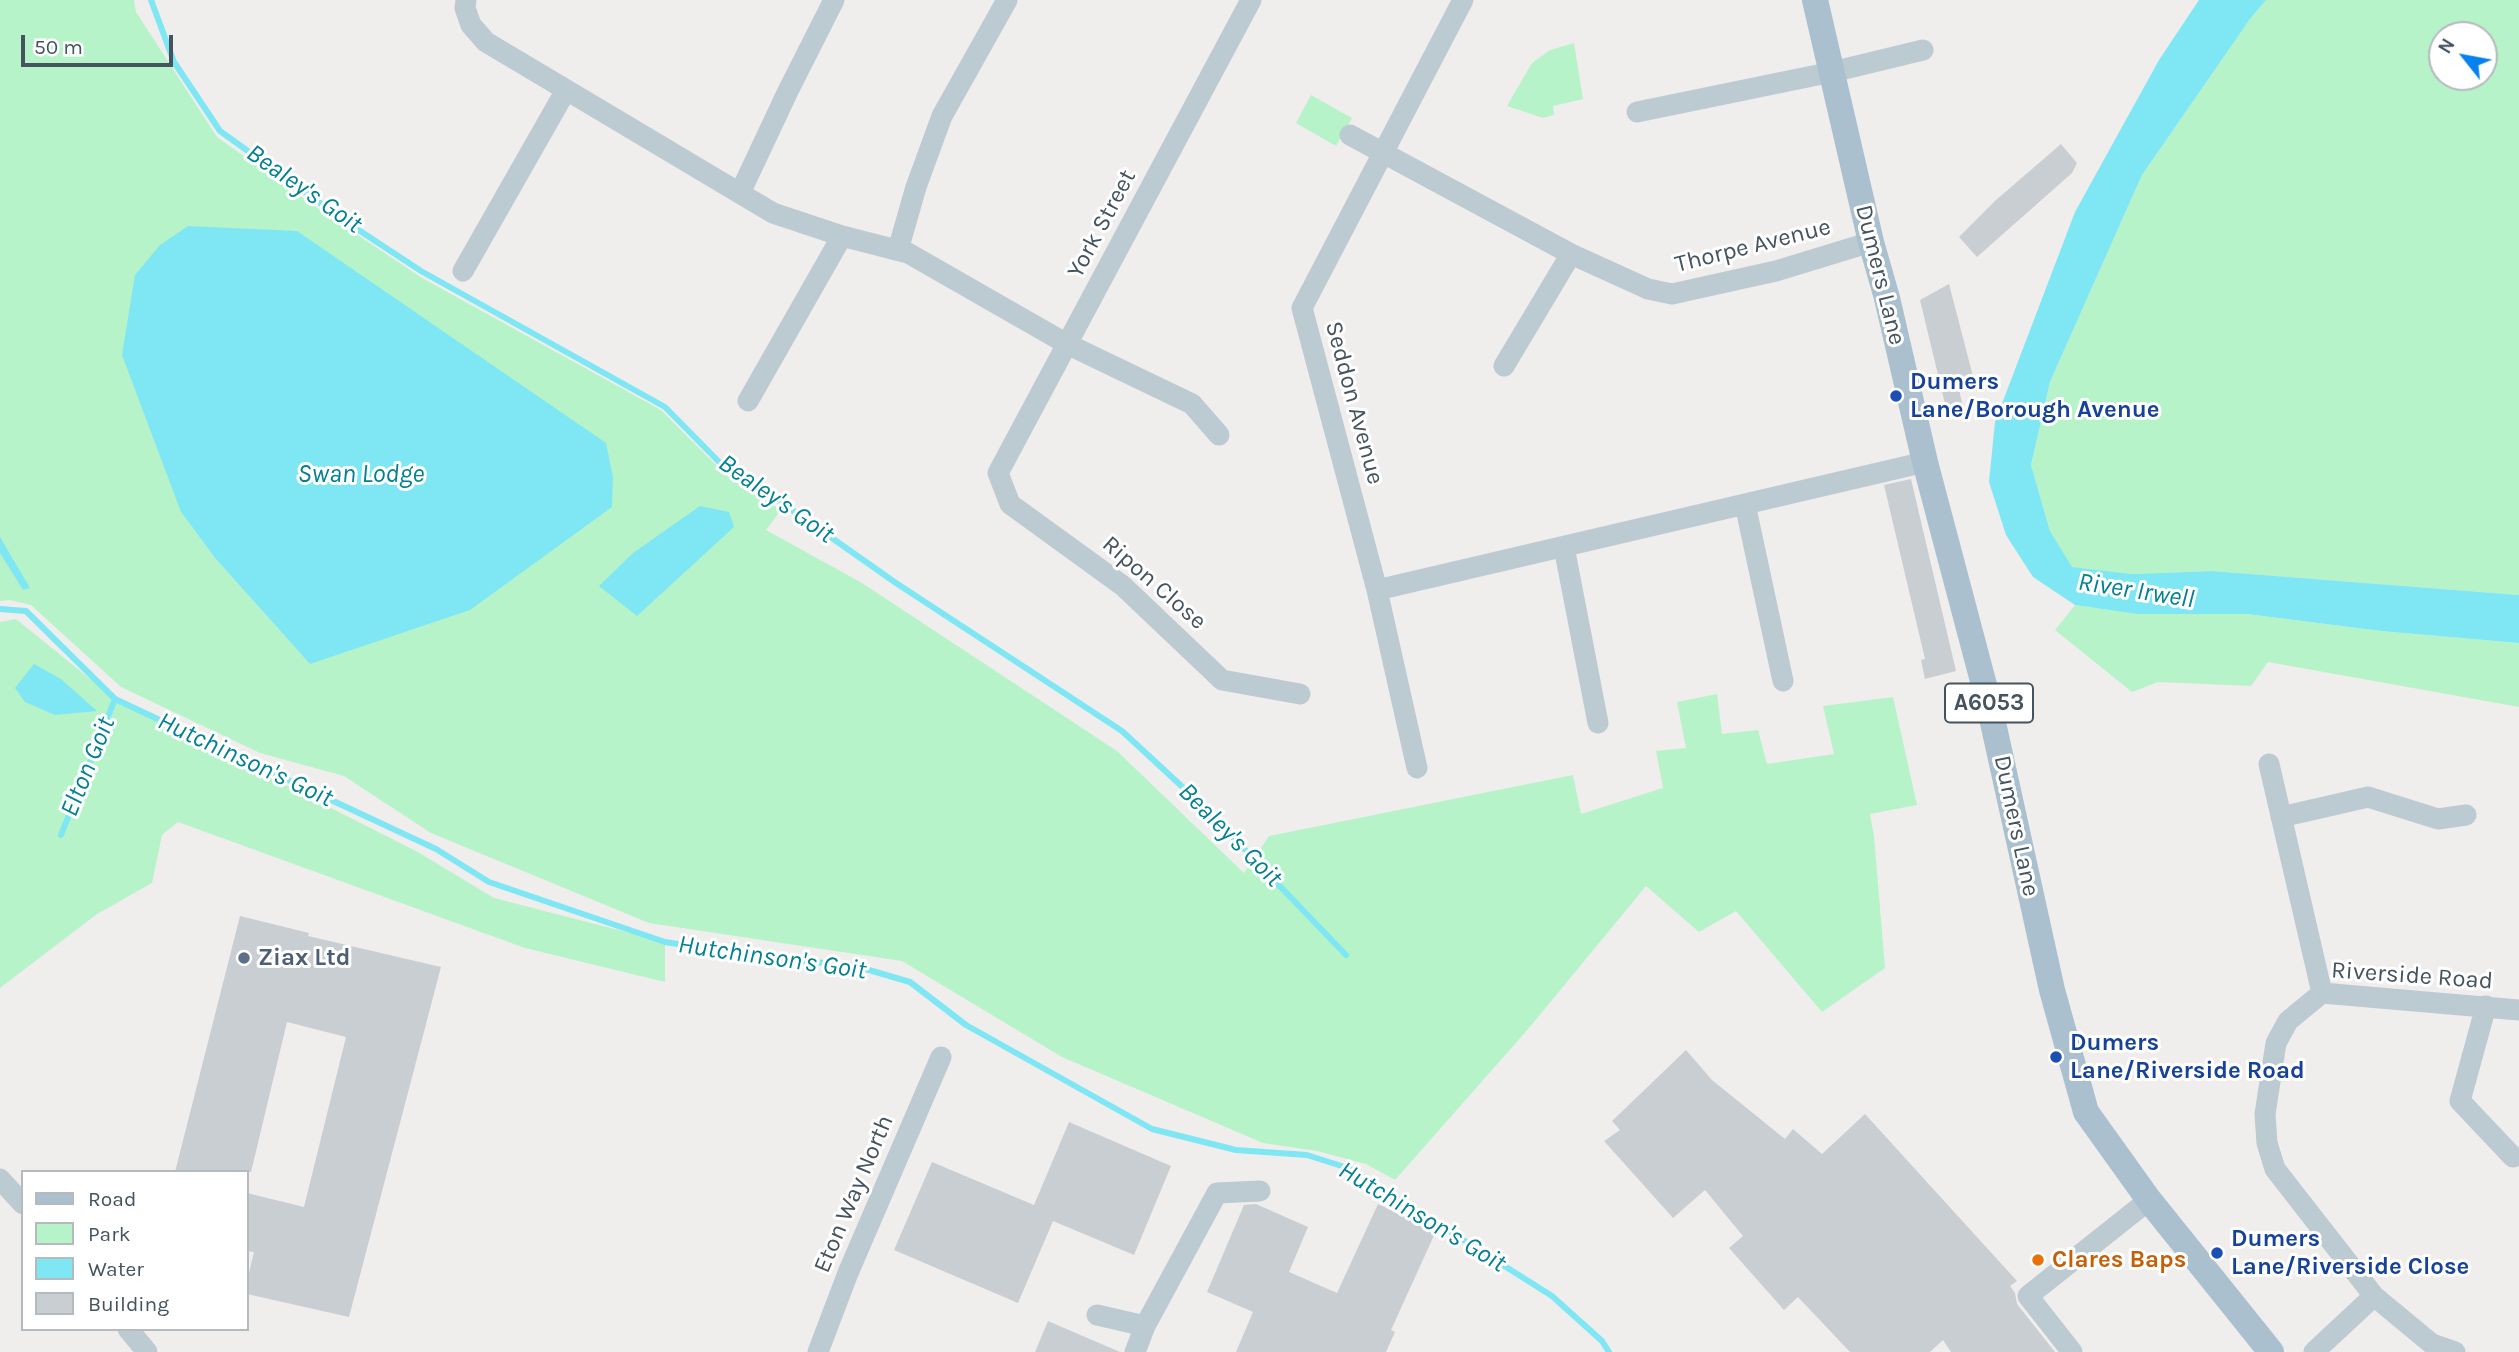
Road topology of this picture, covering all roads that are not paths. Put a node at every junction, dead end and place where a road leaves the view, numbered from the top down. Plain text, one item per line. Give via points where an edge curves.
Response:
1 (466, 0) edge
2 (834, 0) edge
3 (1007, 0) edge
4 (1251, 0) edge
5 (1463, 0) edge
6 (1815, 0) edge
7 (1923, 50) dead end
8 (1832, 72) junction
9 (566, 90) junction
10 (1637, 112) dead end
11 (1350, 135) dead end
12 (1383, 152) junction
13 (740, 193) junction
14 (842, 236) junction
15 (1871, 242) junction
16 (898, 250) junction
17 (1571, 254) junction
18 (463, 271) dead end
19 (1067, 344) junction
20 (1504, 366) dead end
21 (748, 401) dead end
22 (1219, 435) dead end
23 (1925, 462) junction
24 (998, 472) joint
25 (1745, 504) junction
26 (1564, 547) junction
27 (1377, 590) junction
28 (1783, 681) dead end
29 (1300, 694) dead end
30 (1598, 723) dead end
31 (2269, 764) dead end
32 (1417, 768) dead end
33 (2466, 815) dead end
34 (2281, 817) junction
35 (2322, 993) junction
36 (2486, 1006) junction
37 (2519, 1010) edge
38 (941, 1057) dead end
39 (2513, 1157) dead end
40 (0, 1179) edge
41 (1261, 1191) dead end
42 (2148, 1200) junction
43 (21, 1202) edge
44 (2374, 1296) junction
45 (1097, 1315) dead end
46 (1145, 1326) junction
47 (130, 1331) edge
48 (147, 1352) edge
49 (818, 1352) edge
50 (1135, 1352) edge
51 (2072, 1352) edge
52 (2271, 1352) edge
53 (2315, 1352) edge
54 (2455, 1352) edge

1 - 9 street via 471,26 486,42
2 - 13 street
3 - 16 street via 943,116
4 - 19 street, York Street
5 - 12 street, Seddon Avenue
6 - 8 main road, Dumers Lane / A6053
7 - 8 street
8 - 10 street
8 - 15 main road, Dumers Lane / A6053
9 - 13 street
9 - 18 street
11 - 12 street, Thorpe Avenue
12 - 17 street, Thorpe Avenue
12 - 27 street, Seddon Avenue via 1302,308
13 - 14 street via 773,213
14 - 16 street
14 - 21 street
15 - 17 street, Thorpe Avenue via 1776,271 1672,294 1648,289
15 - 23 main road, Dumers Lane / A6053
16 - 19 street
17 - 20 street
19 - 22 street via 1192,404
19 - 24 street, York Street
23 - 25 street
23 - 42 main road, Dumers Lane / A6053 via 1988,700 2052,990 2086,1112
24 - 29 street, Ripon Close via 1010,504 1123,586 1222,680
25 - 26 street
25 - 28 street
26 - 27 street
26 - 30 street
27 - 32 street, Seddon Avenue
31 - 34 street
33 - 34 street via 2438,818 2368,797
34 - 35 street
35 - 36 street, Riverside Road
35 - 44 street, Riverside Road via 2288,1021 2276,1043 2265,1114 2267,1143 2276,1168
36 - 37 street, Riverside Road
36 - 39 street via 2460,1101
38 - 49 street, Eton Way North
40 - 43 street
41 - 46 street via 1217,1193
42 - 51 street via 2028,1296
42 - 52 main road, Dumers Lane / A6053
44 - 53 street
44 - 54 street, Riverside Road via 2432,1344
45 - 46 street
46 - 50 street
47 - 48 street

